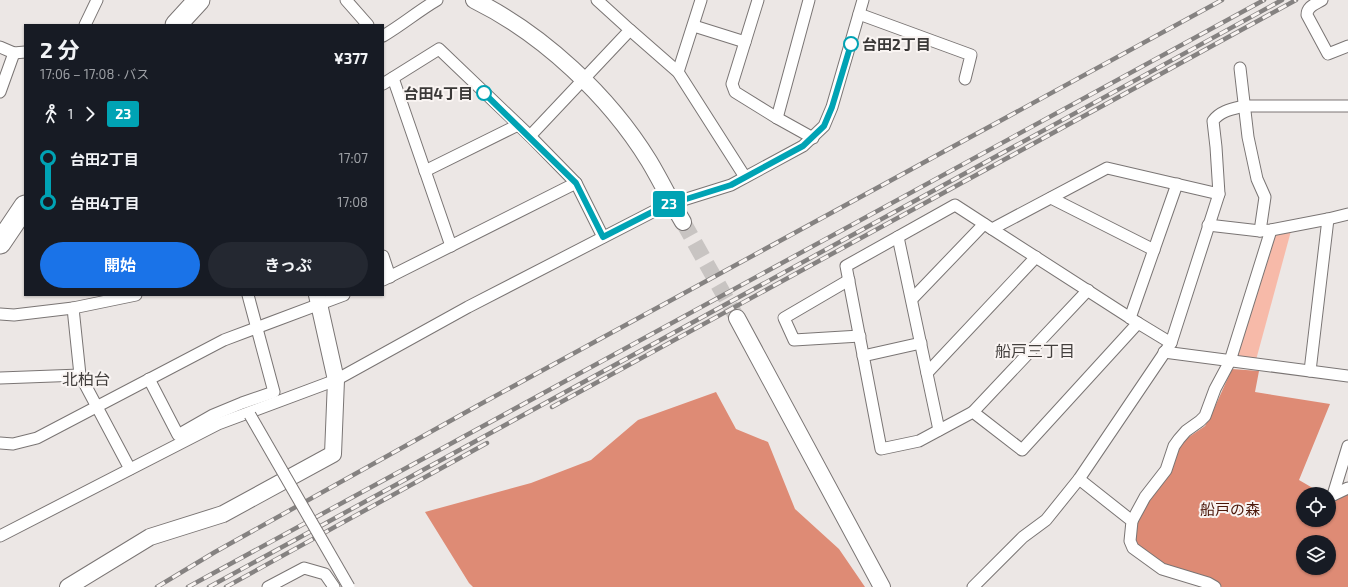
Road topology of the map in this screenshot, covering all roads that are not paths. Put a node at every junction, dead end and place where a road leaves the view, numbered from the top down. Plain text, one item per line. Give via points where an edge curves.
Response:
1 (97, 0) edge
2 (346, 0) edge
3 (437, 0) edge
4 (474, 0) edge
5 (597, 0) edge
6 (701, 0) edge
7 (758, 0) edge
8 (809, 0) edge
9 (863, 0) edge
10 (1322, 0) edge
11 (197, 1) edge
12 (859, 14) junction
13 (85, 24) edge
14 (177, 24) edge
15 (367, 24) edge
16 (694, 26) junction
17 (630, 30) junction
18 (384, 35) edge
19 (745, 42) junction
20 (0, 46) edge
21 (1348, 46) edge
22 (20, 53) edge
23 (1240, 68) dead end
24 (678, 72) junction
25 (965, 79) dead end
26 (584, 80) junction
27 (388, 81) edge
28 (0, 92) edge
29 (1244, 106) junction
30 (1348, 106) edge
31 (777, 118) junction
32 (518, 125) junction
33 (530, 136) junction
34 (813, 138) junction
35 (425, 171) junction
36 (745, 177) junction
37 (576, 183) junction
38 (1177, 184) junction
39 (1219, 194) junction
40 (1051, 198) junction
41 (672, 203) junction
42 (24, 207) edge
43 (1348, 214) edge
44 (1328, 219) junction
45 (683, 222) tunnel mouth
46 (1208, 225) junction
47 (988, 226) junction
48 (1271, 230) junction
49 (1260, 231) junction
50 (898, 236) junction
51 (603, 237) junction
52 (0, 243) edge
53 (451, 246) junction
54 (1154, 250) junction
55 (1036, 256) junction
56 (384, 262) edge
57 (387, 278) edge
58 (849, 280) junction
59 (1088, 290) junction
60 (131, 296) edge
61 (248, 296) edge
62 (339, 296) edge
63 (318, 300) edge
64 (912, 300) junction
65 (73, 308) junction
66 (0, 314) edge
67 (737, 318) tunnel mouth
68 (1134, 321) junction
69 (257, 327) junction
70 (860, 336) junction
71 (1171, 343) junction
72 (921, 344) junction
73 (1164, 352) junction
74 (863, 356) junction
75 (1230, 361) junction
76 (1310, 371) junction
77 (927, 373) junction
78 (80, 375) junction
79 (1348, 376) edge
80 (0, 378) edge
81 (149, 379) junction
82 (336, 380) junction
83 (97, 407) junction
84 (973, 412) junction
85 (249, 414) junction
86 (939, 430) junction
87 (0, 443) edge
88 (1348, 446) edge
89 (130, 469) junction
90 (1079, 479) junction
91 (1348, 488) edge
92 (1132, 521) junction
93 (0, 536) edge
94 (68, 587) edge
95 (268, 587) edge
96 (334, 587) edge
97 (349, 587) edge
98 (882, 587) edge
99 (973, 587) edge
100 (1216, 587) edge

1 - 13 street
2 - 15 street
3 - 18 street
4 - 26 street via 496,11 529,34
5 - 17 street
6 - 16 street
7 - 19 street
8 - 31 street
9 - 12 street
10 - 21 street via 1310,7 1307,15 1328,54
11 - 14 highway
12 - 25 street via 971,55
12 - 34 street via 832,107 824,126
16 - 19 street
16 - 24 street
17 - 24 street
17 - 26 street
19 - 31 street via 732,84 735,92
20 - 22 street
22 - 28 street
23 - 29 street
24 - 36 street
26 - 33 street
26 - 41 street via 629,132
27 - 32 street via 439,49
27 - 35 street
29 - 30 street
29 - 39 street via 1223,112 1213,121
29 - 49 street via 1257,179 1265,197
31 - 34 street
32 - 33 street
32 - 35 street
33 - 37 street
34 - 36 street
35 - 53 street
36 - 41 street via 731,185
37 - 51 street
37 - 53 street
38 - 39 street
38 - 40 street via 1107,168
38 - 54 street
39 - 46 street
40 - 47 street
40 - 54 street
41 - 45 street
41 - 51 street
42 - 52 highway
43 - 44 street
44 - 48 street
44 - 76 street
46 - 49 street
46 - 71 street
47 - 50 street via 955,205
47 - 55 street
47 - 64 street
48 - 49 street
48 - 75 street
50 - 58 street via 846,266
50 - 64 street
51 - 82 street via 468,307
53 - 57 street
54 - 68 street
55 - 59 street
55 - 77 street
56 - 57 street
58 - 70 street
58 - 70 street via 784,318 794,340
59 - 68 street
59 - 84 street
60 - 65 street
61 - 69 street
62 - 63 street
63 - 69 street
63 - 82 street
64 - 72 street
65 - 66 street via 14,315
65 - 78 street
67 - 98 street
68 - 71 street
68 - 84 street via 1022,450
69 - 81 street via 224,340
69 - 81 street via 274,392 213,415 178,435
70 - 74 street
71 - 73 street
72 - 74 street
72 - 77 street
73 - 75 street
73 - 90 street
74 - 86 street via 881,449 919,441
75 - 76 street
75 - 92 street via 1214,389 1204,416 1200,422 1186,431 1174,446 1166,470 1145,497
76 - 79 street
77 - 86 street
78 - 80 street
78 - 83 street
81 - 83 street
82 - 85 street
82 - 94 street via 333,454 223,514 150,537
83 - 87 street via 37,438 13,444
83 - 89 street
84 - 86 street
85 - 89 street via 218,424
85 - 97 street, bridge
88 - 91 street via 1334,495
89 - 93 street
90 - 92 street
90 - 99 street via 1046,520 1023,537
92 - 100 street via 1130,541 1134,548 1162,569
95 - 96 street via 304,568 325,574

